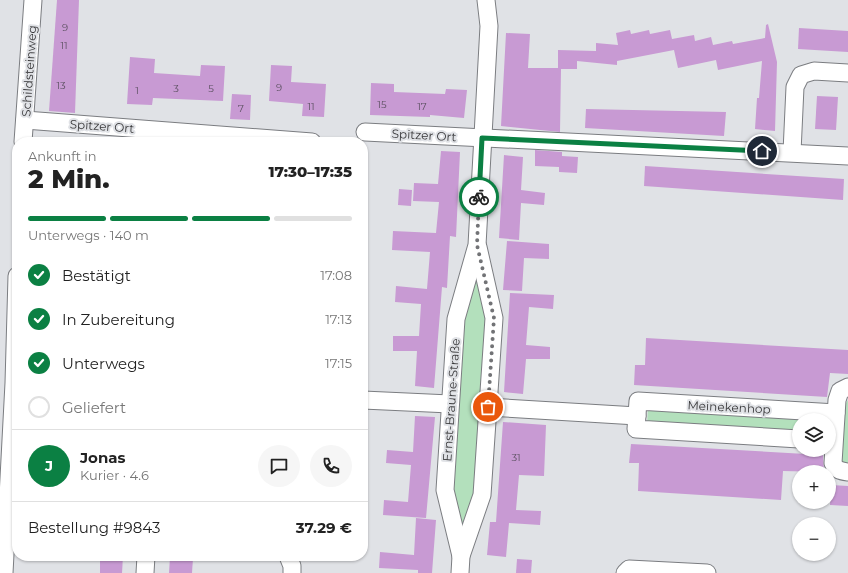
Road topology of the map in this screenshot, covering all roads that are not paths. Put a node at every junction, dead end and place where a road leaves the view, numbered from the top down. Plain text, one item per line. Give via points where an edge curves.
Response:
1 (33, 0) edge
2 (486, 0) edge
3 (848, 73) edge
4 (25, 120) junction
5 (365, 132) dead end
6 (24, 137) edge
7 (238, 137) edge
8 (482, 138) junction
9 (792, 152) junction
10 (848, 156) edge
11 (477, 245) junction
12 (12, 352) edge
13 (10, 383) edge
14 (848, 387) edge
15 (368, 400) edge
16 (450, 404) junction
17 (488, 407) junction
18 (836, 413) joint
19 (637, 416) junction
20 (792, 439) edge
21 (833, 457) edge
22 (848, 472) edge
23 (146, 561) edge
24 (290, 561) edge
25 (460, 565) edge
26 (4, 573) edge
27 (145, 573) edge
28 (292, 573) edge
29 (625, 573) edge
30 (707, 573) edge

1 - 4 street, Schildsteinweg
2 - 8 street, Ernst-Braune-Straße via 489,26
3 - 9 street via 814,71 801,75 795,87
4 - 6 street, Schildsteinweg
4 - 7 street, Spitzer Ort
5 - 8 street, Spitzer Ort
8 - 9 street, Spitzer Ort
8 - 11 street, Ernst-Braune-Straße
9 - 10 street, Spitzer Ort
11 - 16 street, Ernst-Braune-Straße via 456,319
11 - 17 street, Ernst-Braune-Straße via 494,318
12 - 13 street
13 - 26 street
14 - 18 street via 840,391
15 - 16 street
16 - 25 street, Ernst-Braune-Straße via 445,490
17 - 19 street
17 - 25 street, Ernst-Braune-Straße via 482,495
18 - 19 street, Meinekenhop via 638,401
19 - 20 street via 636,429
21 - 22 street via 835,468
23 - 27 street
24 - 28 street
29 - 30 street via 629,570

